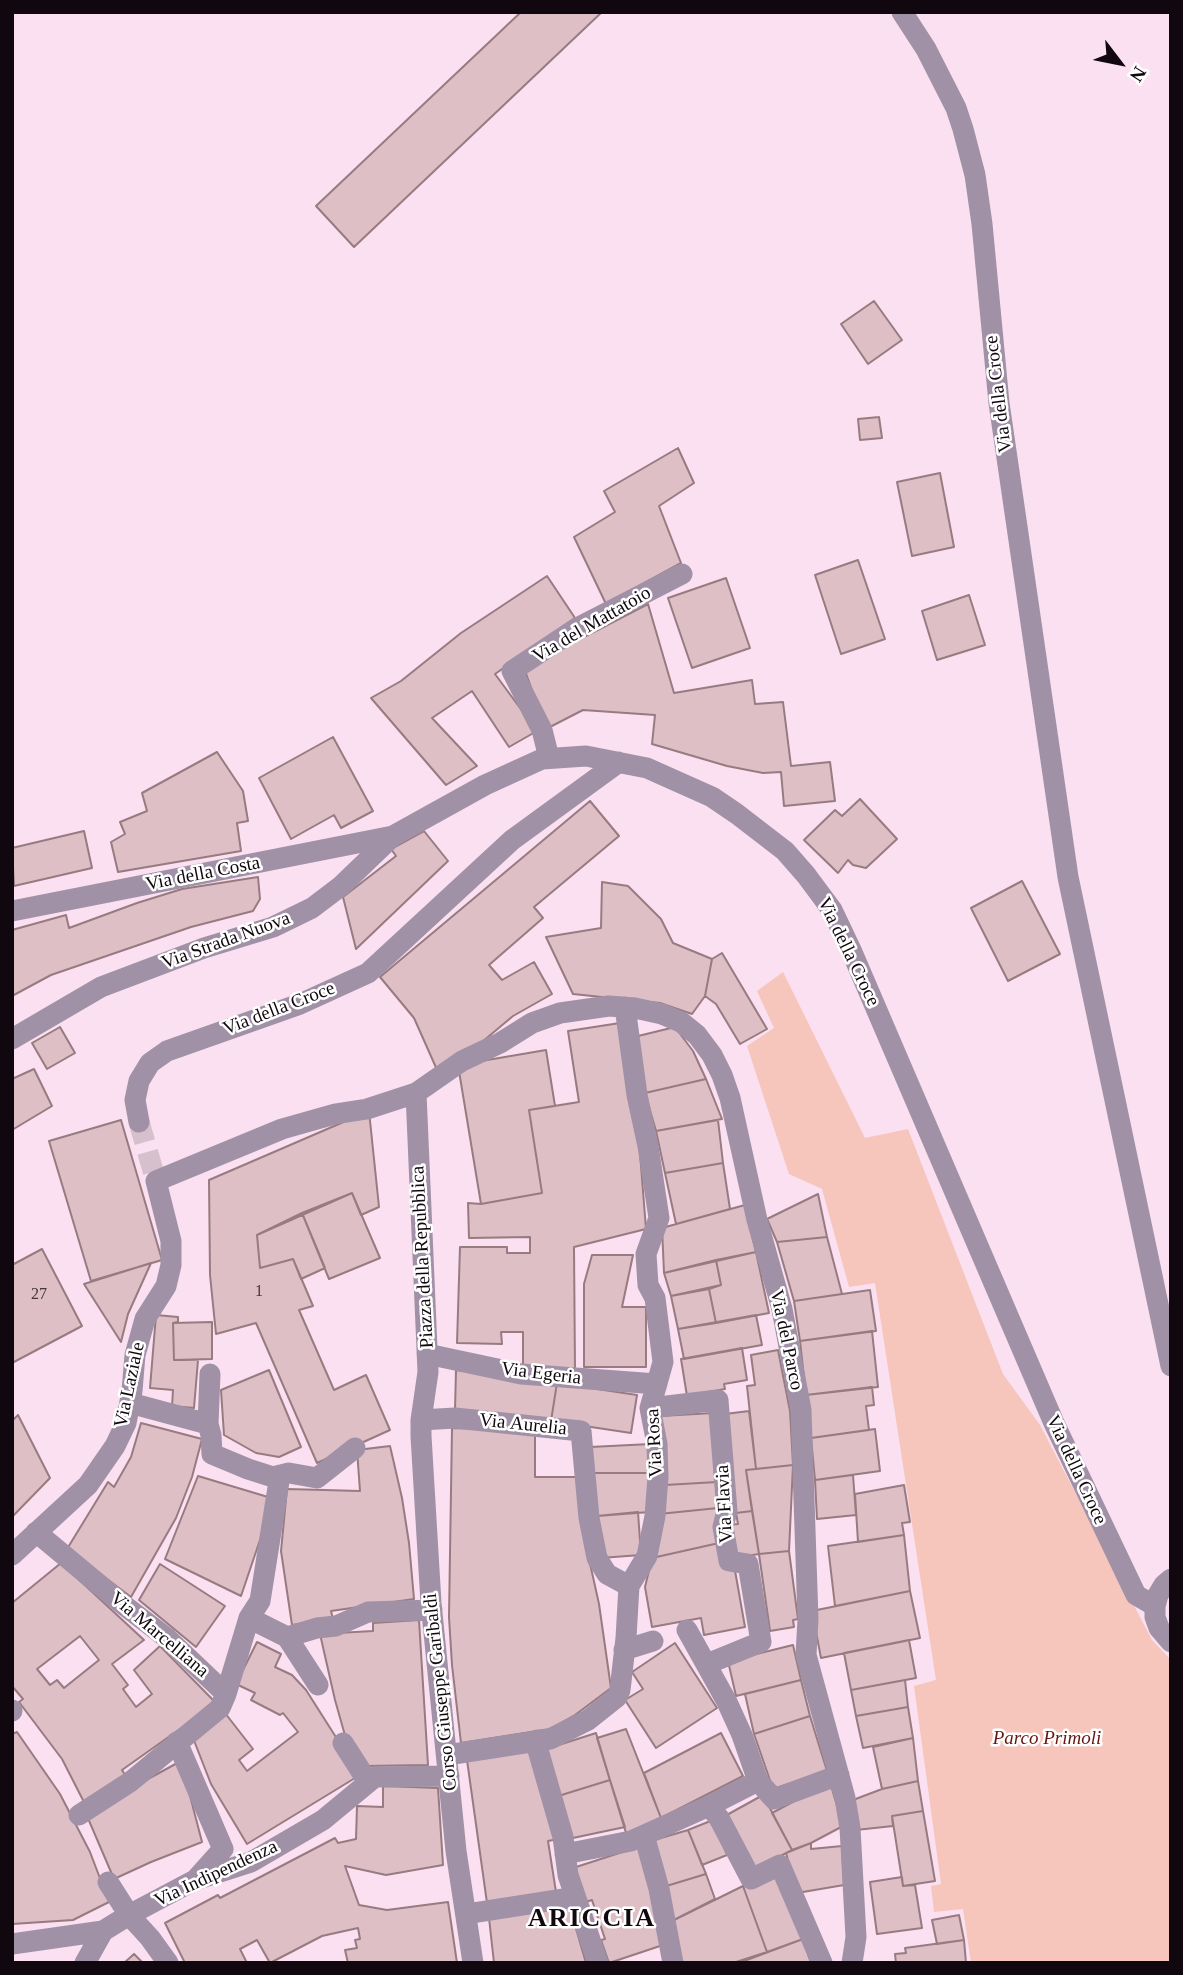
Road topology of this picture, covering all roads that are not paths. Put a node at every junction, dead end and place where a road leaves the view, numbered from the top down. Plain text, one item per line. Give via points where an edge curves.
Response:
1 (902, 12) edge
2 (682, 574) dead end
3 (549, 758) junction
4 (619, 762) junction
5 (393, 836) junction
6 (12, 911) edge
7 (625, 1007) junction
8 (12, 1039) edge
9 (416, 1093) junction
10 (139, 1122) tunnel mouth
11 (156, 1181) joint
12 (427, 1354) junction
13 (1171, 1366) edge
14 (210, 1374) dead end
15 (657, 1384) junction
16 (130, 1403) junction
17 (650, 1408) junction
18 (421, 1420) junction
19 (208, 1423) junction
20 (355, 1448) dead end
21 (280, 1475) junction
22 (36, 1532) junction
23 (12, 1555) edge
24 (1171, 1579) edge
25 (629, 1586) junction
26 (1155, 1606) junction
27 (432, 1610) junction
28 (249, 1618) junction
29 (687, 1630) dead end
30 (287, 1637) junction
31 (653, 1641) dead end
32 (1171, 1642) edge
33 (624, 1650) junction
34 (707, 1664) junction
35 (318, 1685) dead end
36 (226, 1694) junction
37 (537, 1740) junction
38 (177, 1742) junction
39 (343, 1743) dead end
40 (448, 1765) junction
41 (839, 1776) junction
42 (758, 1781) junction
43 (368, 1782) junction
44 (709, 1806) junction
45 (79, 1815) dead end
46 (644, 1835) junction
47 (565, 1854) junction
48 (195, 1880) junction
49 (108, 1882) dead end
50 (575, 1897) junction
51 (129, 1914) junction
52 (466, 1914) junction
53 (103, 1931) junction
54 (12, 1944) edge
55 (85, 1963) edge
56 (167, 1963) edge
57 (473, 1963) edge
58 (598, 1963) edge
59 (673, 1963) edge
60 (822, 1963) edge
61 (852, 1963) edge

1 - 13 street, Via della Croce via 941,78 972,163 999,403 1068,877
2 - 3 street, Via del Mattatoio via 577,628 512,671 542,730
3 - 4 street, Via Strada Nuova via 586,756
3 - 5 street, Via Strada Nuova via 485,785
4 - 10 street, Via della Croce via 512,840 368,972 300,1004 167,1051 150,1063 135,1100
4 - 26 street, Via della Croce via 675,779 737,814 785,851 832,910 1060,1436 1136,1595
5 - 6 street, Via della Costa
5 - 8 street, Via Strada Nuova via 312,908 273,927 101,987
7 - 9 street, Via del Parco via 560,1013 532,1023 462,1060
7 - 15 street, Via Rosa via 659,1218 646,1254 663,1362
7 - 41 street, Via del Parco via 662,1013 697,1035 712,1055 730,1098 782,1309 800,1410 806,1655
9 - 11 street, Via del Parco via 367,1110 282,1129
9 - 12 street, Piazza della Repubblica
11 - 16 street, Via Laziale via 171,1241 171,1265 166,1286 145,1319 135,1355
12 - 15 street, Via Egeria via 521,1374
12 - 18 street, Piazza della Repubblica
14 - 19 street
15 - 17 street, Via Rosa
16 - 19 street
16 - 22 street, Via Laziale via 115,1446 88,1485
17 - 25 street, Via Rosa via 657,1444 655,1516 647,1556
17 - 34 street, Via Flavia via 718,1400 727,1511 723,1527 729,1561 748,1564 761,1642
18 - 25 street, Via Aurelia via 454,1418 581,1431 597,1558 607,1574
18 - 27 street, Corso Giuseppe Garibaldi
19 - 21 street via 212,1454 273,1477
20 - 21 street via 317,1478
21 - 28 street via 260,1601
22 - 23 street, Via Laziale
22 - 36 street, Via Marcelliana via 167,1638
24 - 26 street
25 - 33 street, Via Rosa
26 - 32 street via 1159,1628
27 - 30 street via 368,1612 337,1626
27 - 40 street, Corso Giuseppe Garibaldi
28 - 30 street
28 - 36 street
29 - 34 street
30 - 35 street
31 - 33 street
33 - 37 street, Via Rosa via 617,1698 588,1720 551,1739
34 - 42 street via 742,1735
36 - 38 street, Via Marcelliana via 220,1708
37 - 40 street, Via Rosa
37 - 47 street
38 - 45 street, Via Marcelliana via 130,1782
38 - 48 street via 223,1849
39 - 43 street
40 - 43 street
40 - 52 street, Corso Giuseppe Garibaldi
41 - 42 street via 775,1800
41 - 61 street, Via del Parco via 850,1828 856,1937
42 - 44 street
43 - 48 street, Via Indipendenza via 323,1820 251,1862
44 - 46 street
44 - 60 street via 751,1879 780,1864
46 - 47 street
46 - 59 street
47 - 50 street
48 - 51 street, Via Indipendenza
49 - 51 street
50 - 52 street
50 - 58 street
51 - 53 street, Via Indipendenza
51 - 56 street
52 - 57 street, Corso Giuseppe Garibaldi
53 - 54 street, Via Indipendenza
53 - 55 street

